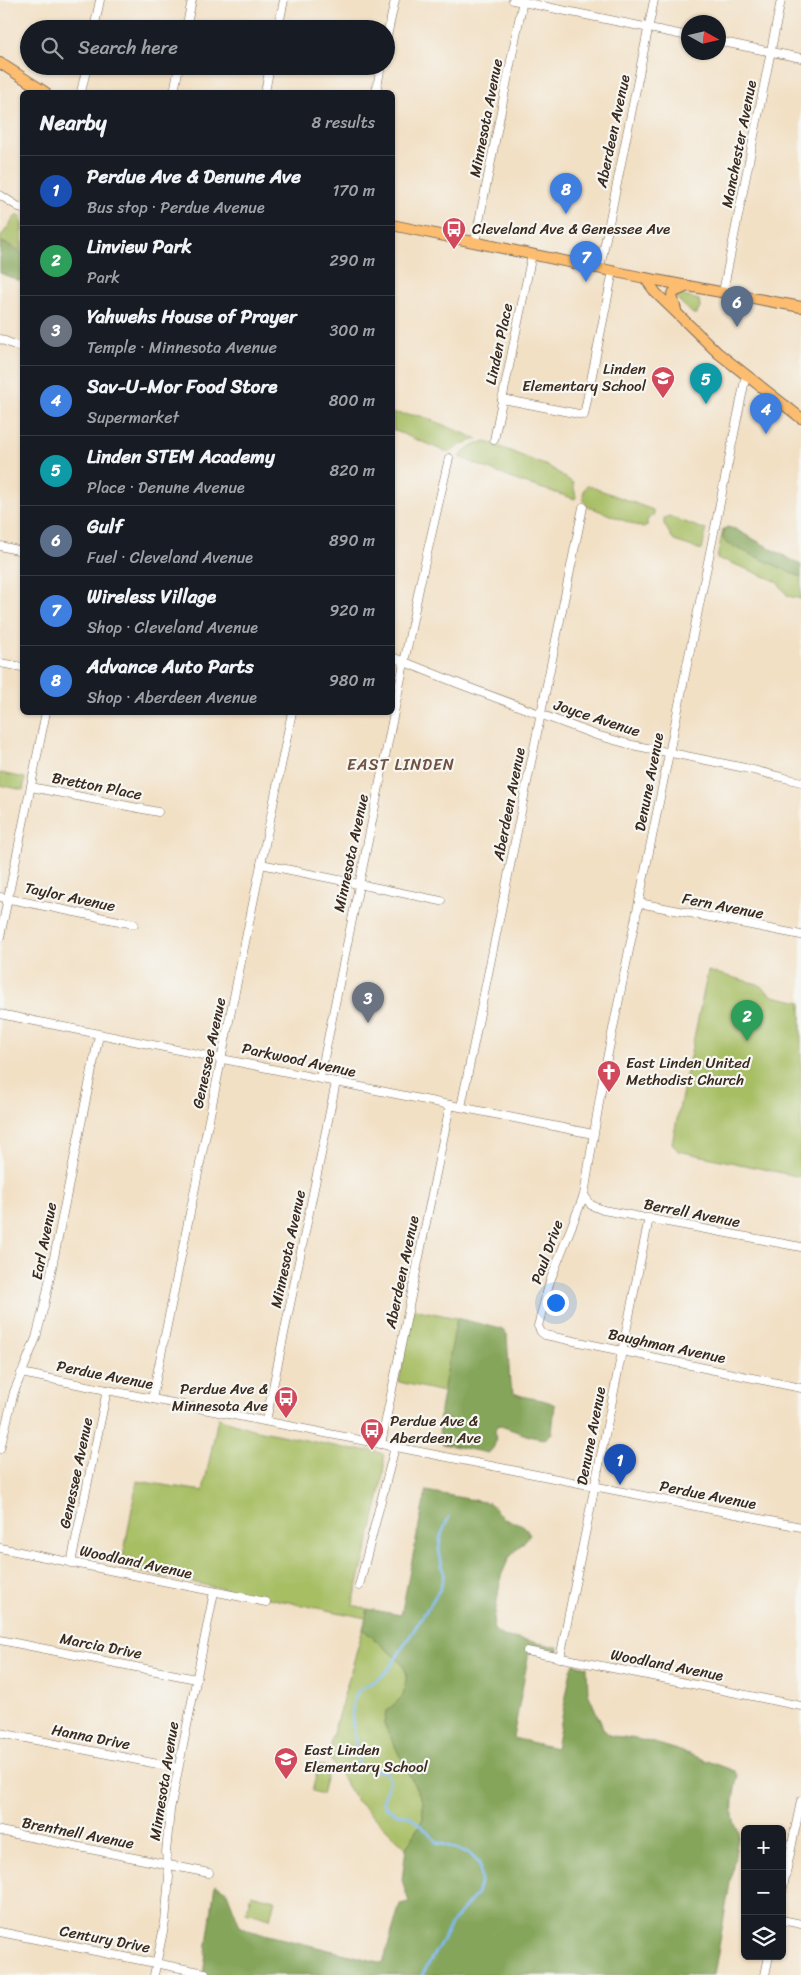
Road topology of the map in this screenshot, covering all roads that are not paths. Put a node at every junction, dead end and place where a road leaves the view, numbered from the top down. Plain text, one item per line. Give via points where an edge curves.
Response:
1 (100, 0) edge
2 (192, 0) edge
3 (284, 0) edge
4 (394, 0) edge
5 (513, 0) edge
6 (654, 0) edge
7 (782, 0) edge
8 (523, 1) edge
9 (96, 20) edge
10 (188, 20) edge
11 (280, 20) edge
12 (390, 20) edge
13 (649, 28) junction
14 (681, 35) edge
15 (726, 43) edge
16 (771, 53) junction
17 (801, 58) edge
18 (0, 63) edge
19 (84, 75) edge
20 (177, 75) edge
21 (268, 75) edge
22 (379, 75) edge
23 (42, 90) edge
24 (81, 90) edge
25 (174, 90) edge
26 (265, 90) edge
27 (376, 90) edge
28 (0, 195) edge
29 (20, 208) edge
30 (395, 226) edge
31 (475, 242) junction
32 (532, 254) junction
33 (600, 268) junction
34 (612, 271) junction
35 (645, 278) junction
36 (688, 286) junction
37 (723, 292) junction
38 (801, 307) edge
39 (679, 315) junction
40 (0, 339) edge
41 (20, 347) edge
42 (746, 375) junction
43 (502, 400) junction
44 (801, 418) edge
45 (494, 440) dead end
46 (450, 458) dead end
47 (583, 507) dead end
48 (0, 546) edge
49 (20, 551) edge
50 (395, 658) edge
51 (405, 662) junction
52 (0, 663) edge
53 (20, 667) edge
54 (395, 710) edge
55 (540, 714) junction
56 (45, 715) edge
57 (291, 715) edge
58 (394, 715) edge
59 (669, 752) junction
60 (801, 782) edge
61 (31, 787) junction
62 (158, 812) dead end
63 (261, 864) junction
64 (359, 885) junction
65 (4, 897) edge
66 (441, 902) dead end
67 (639, 903) junction
68 (134, 924) dead end
69 (801, 935) edge
70 (0, 937) edge
71 (0, 1014) edge
72 (99, 1035) junction
73 (221, 1058) junction
74 (320, 1078) junction
75 (336, 1082) junction
76 (450, 1105) junction
77 (461, 1107) junction
78 (593, 1134) junction
79 (584, 1195) junction
80 (649, 1218) junction
81 (801, 1247) edge
82 (539, 1320) joint
83 (623, 1351) junction
84 (21, 1373) junction
85 (801, 1388) edge
86 (107, 1390) junction
87 (152, 1399) junction
88 (266, 1421) junction
89 (381, 1444) junction
90 (395, 1447) junction
91 (0, 1449) edge
92 (595, 1486) junction
93 (801, 1527) edge
94 (0, 1548) edge
95 (71, 1563) junction
96 (358, 1586) dead end
97 (214, 1592) junction
98 (266, 1602) dead end
99 (0, 1640) edge
100 (527, 1651) dead end
101 (560, 1658) junction
102 (196, 1679) junction
103 (801, 1706) edge
104 (0, 1733) edge
105 (178, 1768) junction
106 (801, 1801) edge
107 (0, 1831) edge
108 (167, 1865) junction
109 (786, 1873) edge
110 (209, 1874) dead end
111 (786, 1921) edge
112 (801, 1924) edge
113 (0, 1932) edge
114 (768, 1960) edge
115 (156, 1964) junction
116 (205, 1973) dead end
117 (154, 1975) edge
118 (765, 1975) edge

1 - 9 street
2 - 10 street
3 - 11 street
4 - 12 street
5 - 8 street
6 - 13 street, Aberdeen Avenue
7 - 16 street, Manchester Avenue
8 - 13 street
8 - 31 street, Minnesota Avenue
13 - 14 street
13 - 33 street, Aberdeen Avenue
15 - 16 street
16 - 17 street
16 - 37 street, Manchester Avenue
18 - 23 main road
19 - 24 street
20 - 25 street
21 - 26 street
22 - 27 street
28 - 29 street
30 - 31 main road
31 - 32 main road
32 - 33 main road
32 - 43 street, Linden Place
33 - 34 main road
34 - 35 main road
34 - 43 street via 584,415
35 - 36 main road
35 - 39 main road
36 - 37 main road
36 - 39 main road via 672,296
37 - 38 main road
39 - 42 main road
40 - 41 street
42 - 44 main road
42 - 59 street, Denune Avenue
43 - 45 street, Linden Place
46 - 51 street, Minnesota Avenue
47 - 55 street, Aberdeen Avenue
48 - 49 street
50 - 51 street, Joyce Avenue
51 - 54 street, Minnesota Avenue
51 - 55 street, Joyce Avenue
52 - 53 street
55 - 59 street, Joyce Avenue via 596,735
55 - 77 street, Aberdeen Avenue
56 - 61 street
57 - 63 street, Genessee Avenue
58 - 64 street, Minnesota Avenue
59 - 60 street, Joyce Avenue
59 - 67 street, Denune Avenue
61 - 62 street, Bretton Place
61 - 65 street
63 - 64 street
63 - 73 street, Genessee Avenue
64 - 66 street
64 - 74 street, Minnesota Avenue
65 - 68 street, Taylor Avenue
65 - 70 street
67 - 69 street, Fern Avenue
67 - 78 street, Denune Avenue
71 - 72 street, Parkwood Avenue
72 - 73 street, Parkwood Avenue
72 - 84 street, Earl Avenue via 45,1302 36,1338
73 - 74 street, Parkwood Avenue
73 - 87 street, Genessee Avenue
74 - 75 street, Parkwood Avenue
75 - 76 street, Parkwood Avenue
75 - 88 street, Minnesota Avenue
76 - 77 street, Parkwood Avenue
76 - 89 street, Aberdeen Avenue
77 - 78 street, Parkwood Avenue
78 - 79 street, Denune Avenue
79 - 80 street, Berrell Avenue via 591,1205 603,1210
79 - 82 street, Paul Drive via 550,1281
80 - 81 street, Berrell Avenue
80 - 83 street, Denune Avenue
82 - 83 street, Baughman Avenue via 540,1330 545,1335
83 - 85 street, Baughman Avenue
83 - 92 street, Denune Avenue
84 - 86 street, Perdue Avenue
84 - 91 street, Earl Avenue
86 - 87 street, Perdue Avenue
86 - 95 street, Genessee Avenue
87 - 88 street, Perdue Avenue
88 - 89 street, Perdue Avenue
89 - 90 street, Perdue Avenue
90 - 92 street, Perdue Avenue
90 - 96 street
92 - 93 street, Perdue Avenue
92 - 101 street, Denune Avenue
94 - 95 street, Woodland Avenue
95 - 97 street, Woodland Avenue
97 - 98 street, Woodland Avenue
97 - 102 street, Minnesota Avenue
99 - 102 street, Marcia Drive
100 - 101 street, Woodland Avenue
101 - 103 street, Woodland Avenue
102 - 105 street, Minnesota Avenue
104 - 105 street, Hanna Drive
105 - 108 street, Minnesota Avenue via 170,1810
106 - 109 street
107 - 108 street, Brentnell Avenue
108 - 110 street, Brentnell Avenue
108 - 115 street, Minnesota Avenue via 165,1922
111 - 112 street
113 - 115 street, Century Drive
114 - 118 street
115 - 116 street, Century Drive
115 - 117 street, Minnesota Avenue

